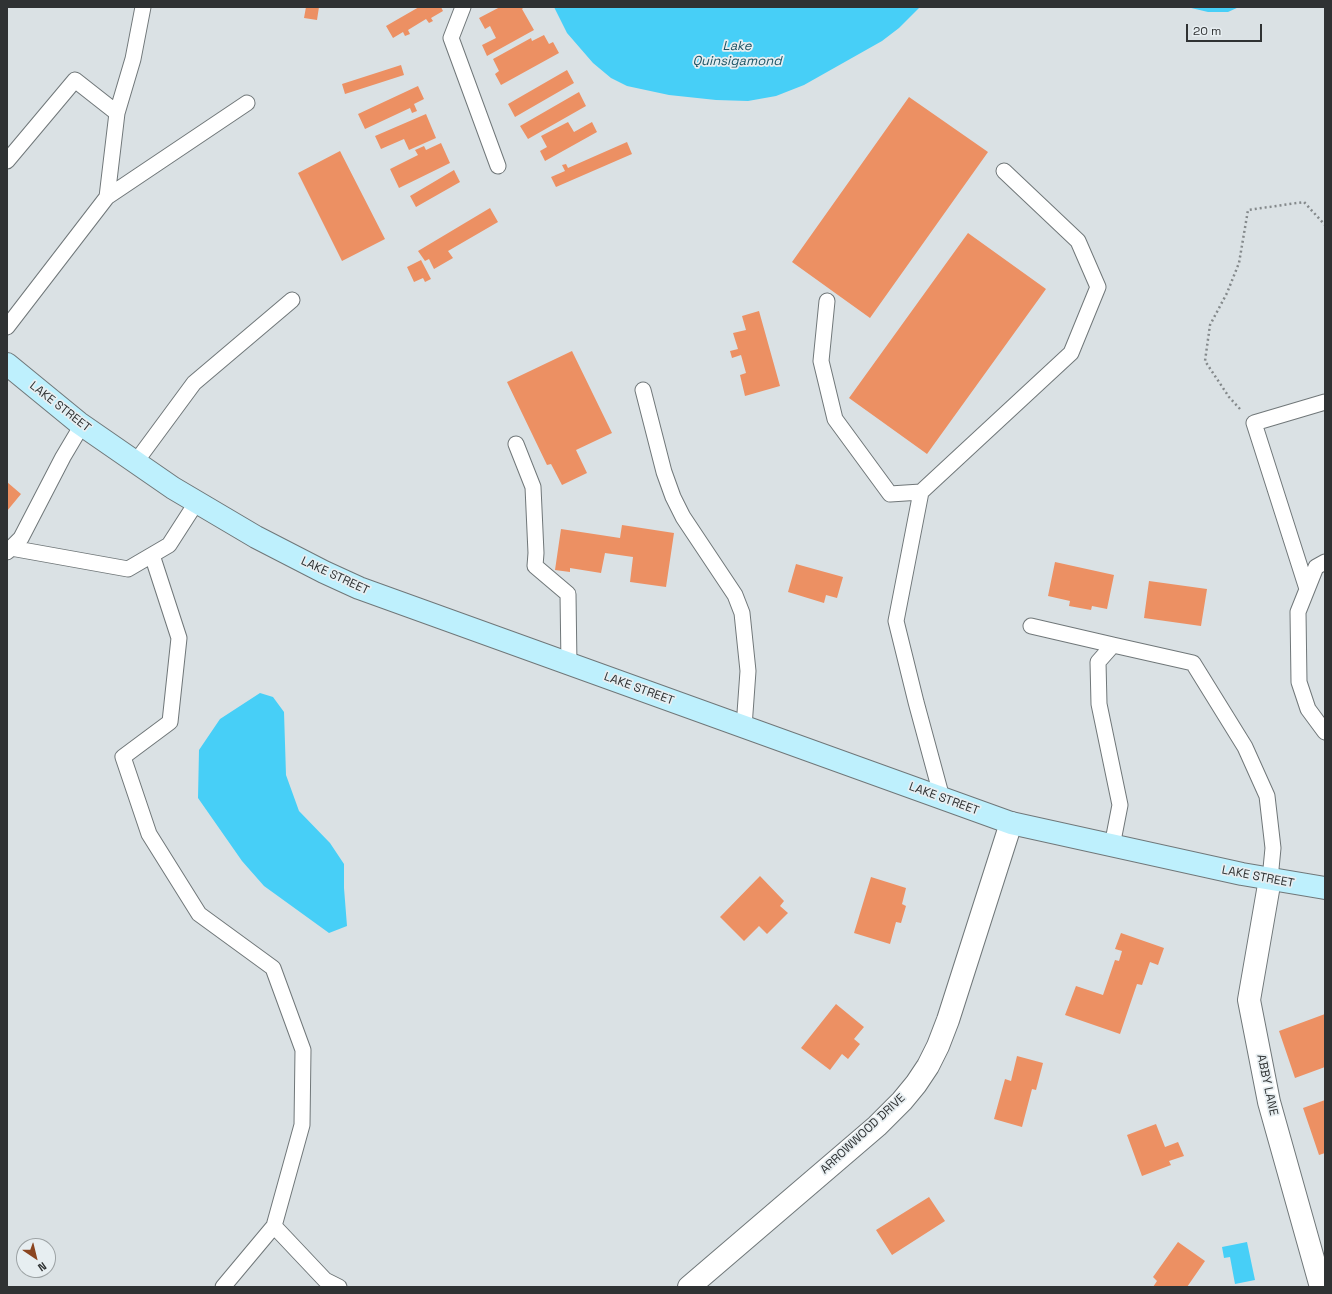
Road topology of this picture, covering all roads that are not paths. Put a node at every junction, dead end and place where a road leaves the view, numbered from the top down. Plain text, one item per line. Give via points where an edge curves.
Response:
1 (463, 7) edge
2 (141, 9) edge
3 (247, 103) dead end
4 (117, 113) junction
5 (7, 161) edge
6 (498, 166) dead end
7 (1004, 171) dead end
8 (107, 197) junction
9 (292, 300) dead end
10 (827, 301) dead end
11 (7, 326) edge
12 (7, 364) edge
13 (643, 390) dead end
14 (1325, 402) edge
15 (82, 425) junction
16 (516, 444) dead end
17 (135, 463) junction
18 (921, 492) junction
19 (196, 503) junction
20 (9, 550) edge
21 (152, 555) junction
22 (1325, 562) edge
23 (1307, 590) junction
24 (1031, 626) dead end
25 (1113, 645) junction
26 (569, 665) junction
27 (744, 727) junction
28 (1325, 732) edge
29 (942, 798) junction
30 (1011, 823) junction
31 (1112, 846) junction
32 (1270, 879) junction
33 (1325, 888) edge
34 (274, 1226) junction
35 (223, 1287) edge
36 (339, 1287) edge
37 (689, 1287) edge
38 (1321, 1287) edge

1 - 6 lane via 451,38
2 - 4 lane via 133,59
3 - 8 lane
4 - 5 lane via 75,80
4 - 8 lane
7 - 18 lane via 1078,241 1098,287 1071,353
8 - 11 lane
9 - 17 lane via 194,383
10 - 18 lane via 821,361 835,419 890,494
12 - 15 main road, LAKE STREET
13 - 27 lane via 673,497 683,517 735,596 742,613 748,671
14 - 23 lane via 1254,423
15 - 17 main road, LAKE STREET
15 - 20 lane via 21,538
16 - 26 lane via 533,486 535,566 568,594
17 - 19 main road, LAKE STREET
18 - 29 lane via 896,621
19 - 21 lane via 169,545
19 - 26 main road, LAKE STREET via 341,581
20 - 21 lane via 128,568
21 - 34 lane via 179,638 170,722 123,756 149,834 199,914 273,968 303,1050 302,1125
22 - 23 lane via 1316,567
23 - 28 lane via 1298,612 1299,682 1308,709
24 - 25 lane
25 - 31 lane via 1098,662 1099,704 1120,805
25 - 32 lane via 1193,663 1245,747 1267,796 1274,848
26 - 27 main road, LAKE STREET
27 - 29 main road, LAKE STREET
29 - 30 main road, LAKE STREET
30 - 31 main road, LAKE STREET
30 - 37 street, ARROWWOOD DRIVE via 948,1020 938,1046 916,1084 877,1126
31 - 32 main road, LAKE STREET
32 - 33 main road, LAKE STREET
32 - 38 street, ABBY LANE via 1249,1000 1269,1102
34 - 35 lane
34 - 36 lane via 325,1280

